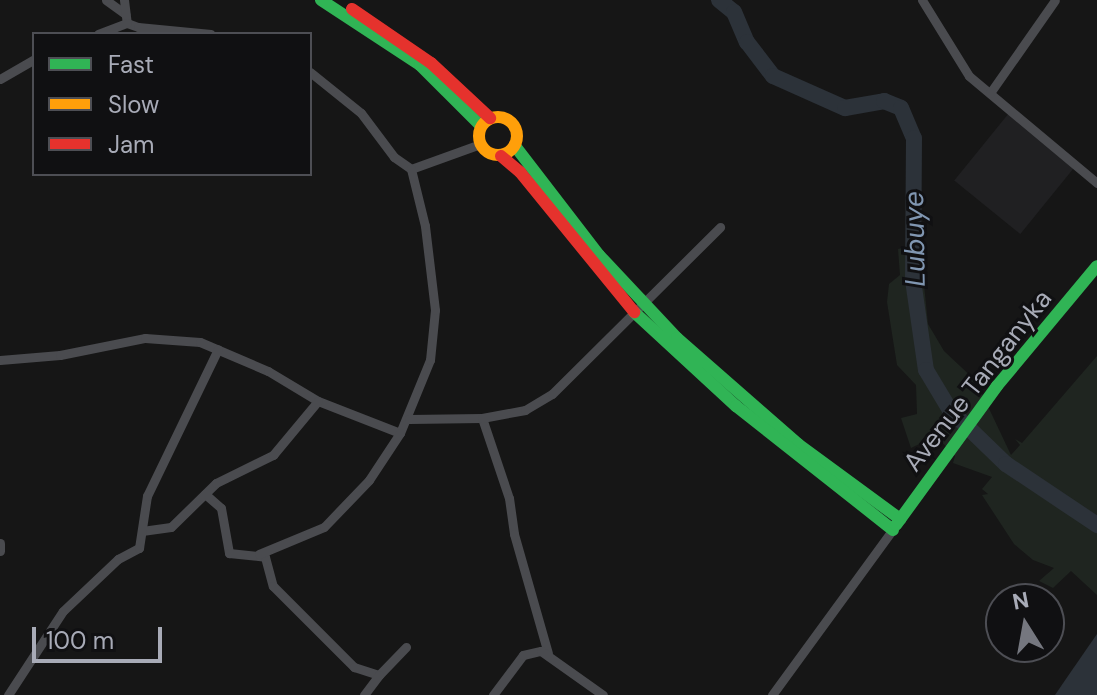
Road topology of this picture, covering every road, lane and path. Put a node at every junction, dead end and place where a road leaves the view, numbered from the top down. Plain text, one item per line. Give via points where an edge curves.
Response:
1 (106, 0) edge
2 (124, 0) edge
3 (321, 0) edge
4 (335, 0) edge
5 (922, 0) edge
6 (1055, 0) edge
7 (126, 18) junction
8 (102, 32) edge
9 (200, 32) edge
10 (32, 60) edge
11 (312, 74) edge
12 (0, 79) edge
13 (990, 93) junction
14 (486, 122) junction
15 (480, 144) junction
16 (515, 146) junction
17 (501, 156) junction
18 (411, 169) junction
19 (1097, 183) edge
20 (720, 227) dead end
21 (1097, 266) edge
22 (640, 308) junction
23 (218, 349) junction
24 (0, 360) edge
25 (318, 401) junction
26 (482, 418) junction
27 (409, 419) junction
28 (400, 433) junction
29 (205, 494) junction
30 (896, 524) junction
31 (142, 531) junction
32 (0, 543) edge
33 (0, 551) edge
34 (259, 554) junction
35 (406, 647) dead end
36 (548, 653) junction
37 (379, 675) junction
38 (8, 695) edge
39 (364, 695) edge
40 (493, 695) edge
41 (603, 695) edge
42 (772, 695) edge

1 - 7 street
2 - 7 street
3 - 14 street via 420,65
4 - 14 street via 422,55
5 - 13 street via 969,76
6 - 13 street
7 - 8 street
7 - 9 street
10 - 12 street
11 - 18 street via 361,113 394,157
13 - 19 street
14 - 15 street
14 - 16 street via 514,124
15 - 17 street
15 - 18 street
16 - 17 street
16 - 22 street
17 - 22 street
18 - 27 street via 427,238 435,310 430,360
20 - 22 street
21 - 30 street, Avenue Tanganyka via 997,386
22 - 26 street via 552,394 525,410
22 - 30 street
23 - 24 street via 200,342 145,338 60,355
23 - 25 street
23 - 31 street via 188,422 154,478
25 - 28 street
25 - 29 street via 273,455 243,466
26 - 27 street
26 - 36 street via 509,498
27 - 28 street
28 - 34 street via 369,480 324,527
29 - 31 street via 171,527
29 - 34 street via 221,508 229,553
30 - 42 street
31 - 38 street via 139,548 118,559 63,611
32 - 33 street
34 - 37 street via 268,564 273,586 330,645 354,667
35 - 37 street
36 - 40 street via 523,655
36 - 41 street
37 - 39 street

